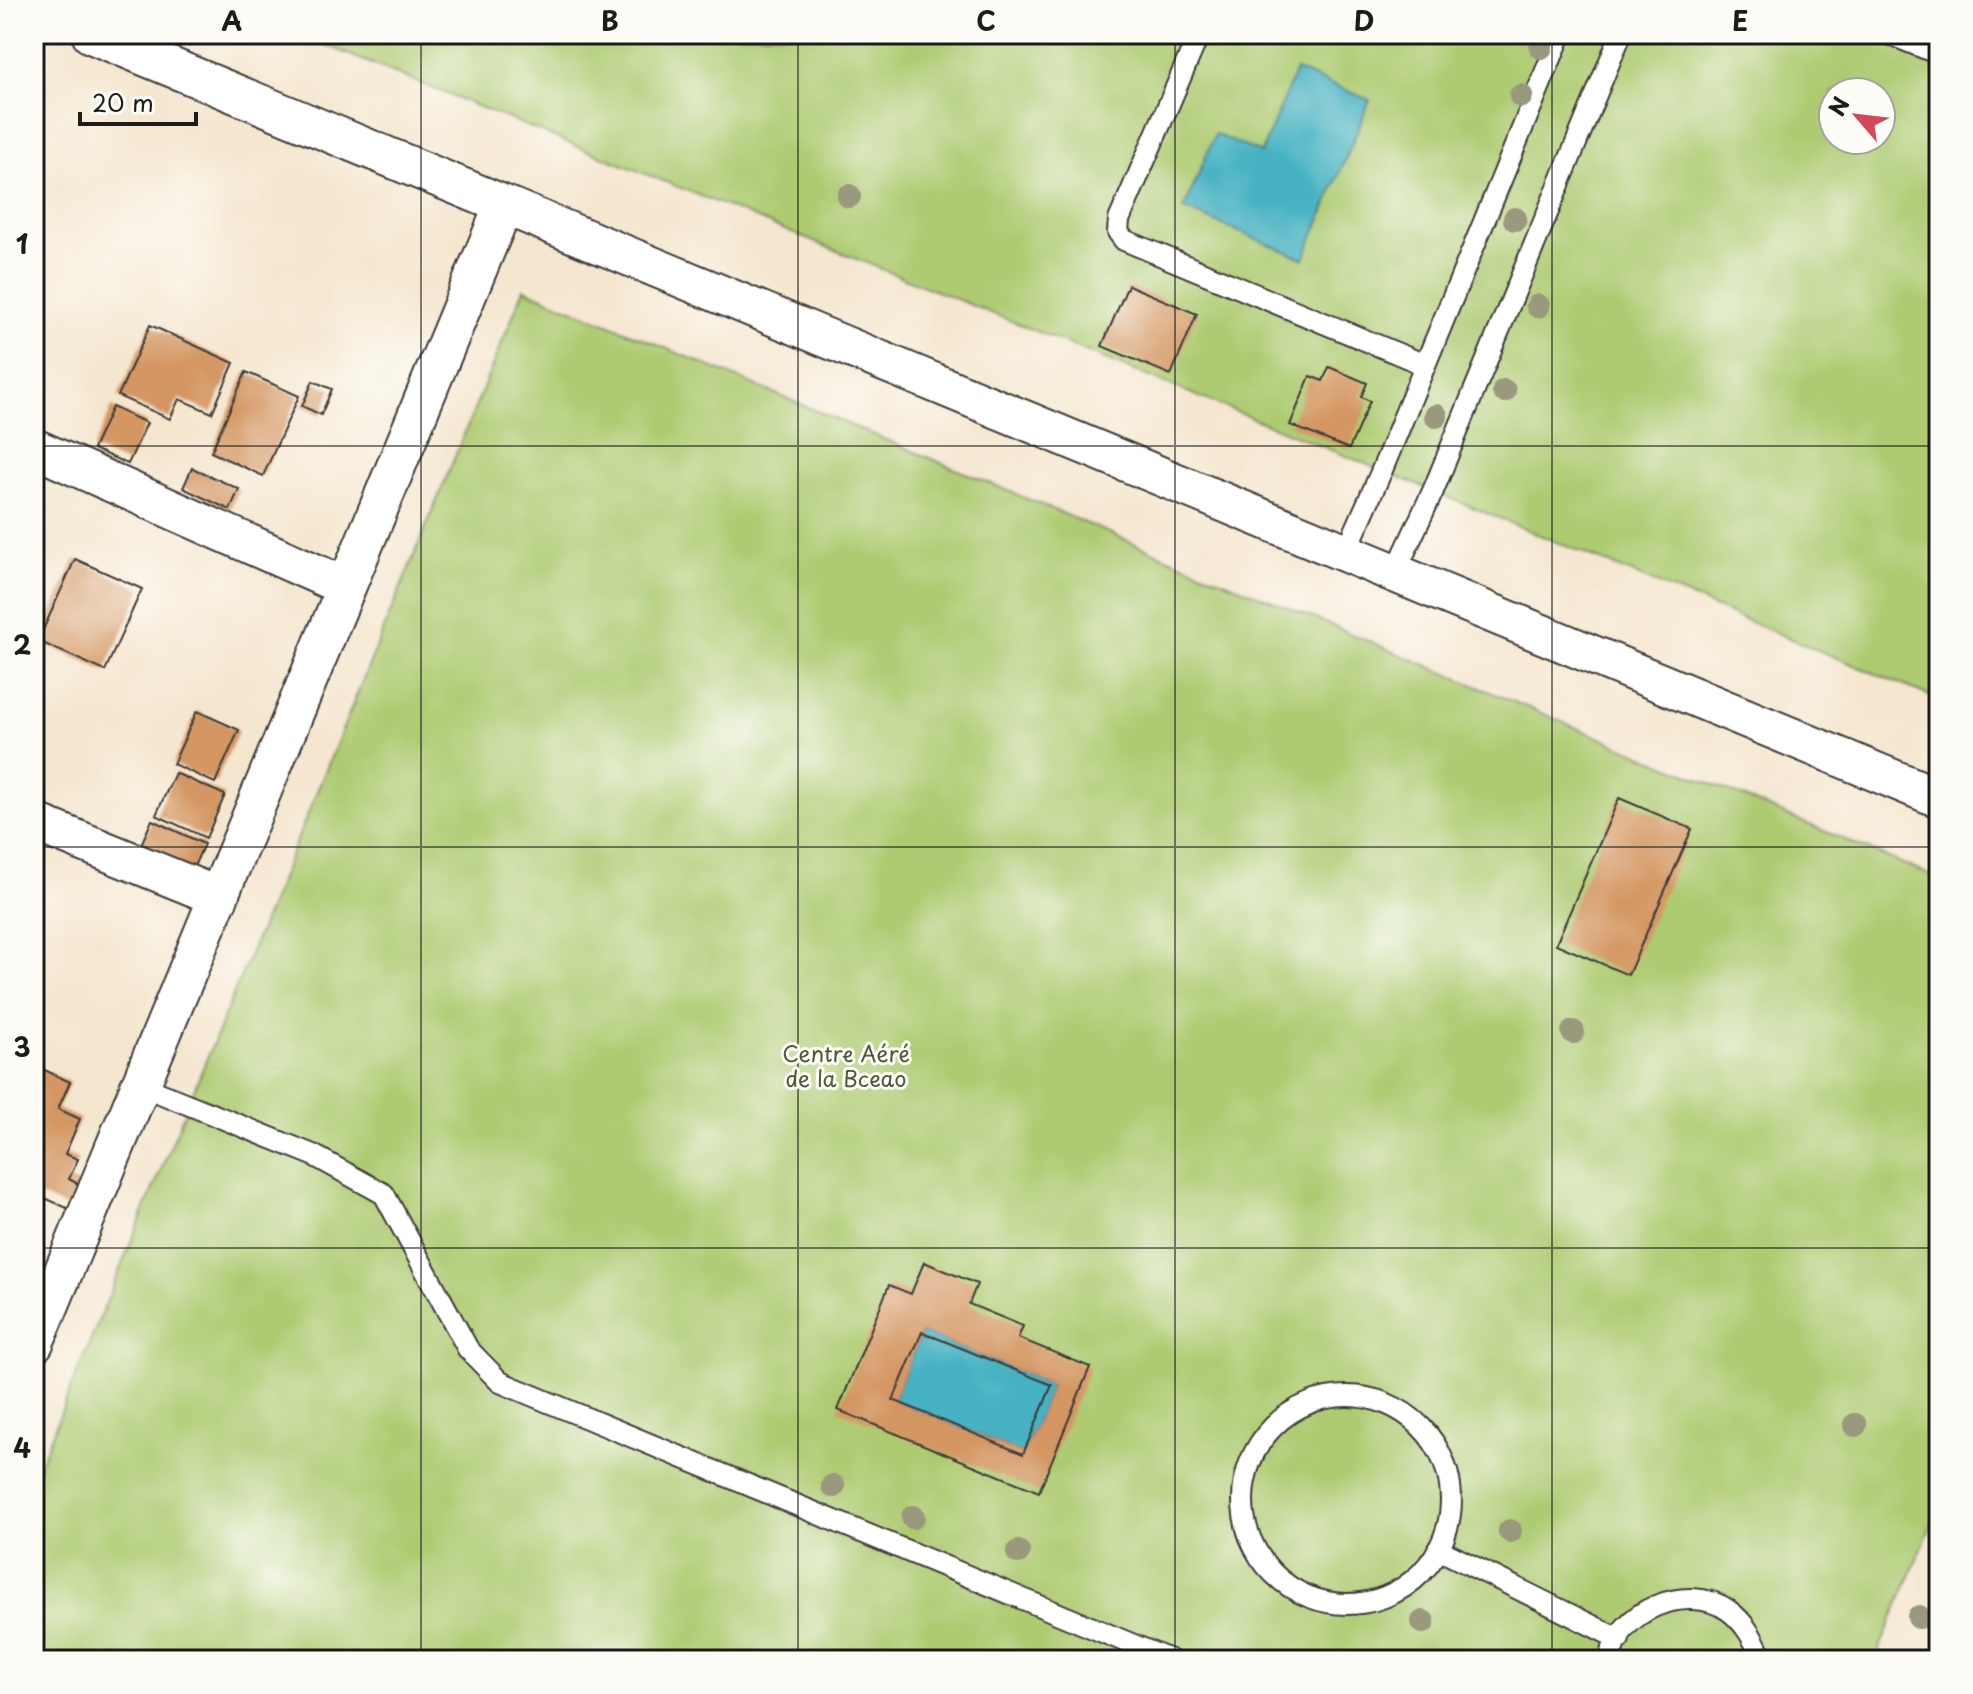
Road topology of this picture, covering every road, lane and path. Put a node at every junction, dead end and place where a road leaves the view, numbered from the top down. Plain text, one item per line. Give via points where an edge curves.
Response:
1 (91, 34) edge
2 (1199, 34) edge
3 (1561, 34) edge
4 (1621, 34) edge
5 (1889, 34) edge
6 (1939, 54) edge
7 (504, 205) junction
8 (1425, 365) junction
9 (34, 448) edge
10 (1346, 552) junction
11 (1395, 573) junction
12 (346, 587) junction
13 (1939, 798) edge
14 (34, 822) edge
15 (219, 897) junction
16 (140, 1085) junction
17 (34, 1343) edge
18 (1438, 1549) junction
19 (1619, 1639) junction
20 (1170, 1660) edge
21 (1610, 1660) edge
22 (1763, 1660) edge

1 - 7 street
2 - 8 lane via 1118,232 1124,240
3 - 8 lane
4 - 11 lane
5 - 6 lane
7 - 10 street
7 - 12 street
8 - 10 lane
9 - 12 street
10 - 11 street
11 - 13 street
12 - 15 street
14 - 15 street
15 - 16 street
16 - 17 street
16 - 20 lane via 313,1155 384,1194 468,1349 500,1382
18 - 18 lane via 1446,1536 1452,1497 1445,1459 1423,1427 1392,1405 1354,1395 1316,1400 1282,1418 1256,1447 1244,1484 1245,1523 1259,1559 1286,1586 1321,1603 1360,1605 1397,1593 1426,1569
18 - 19 lane
19 - 21 lane
19 - 22 lane via 1630,1622 1659,1603 1693,1598 1726,1609 1751,1632

